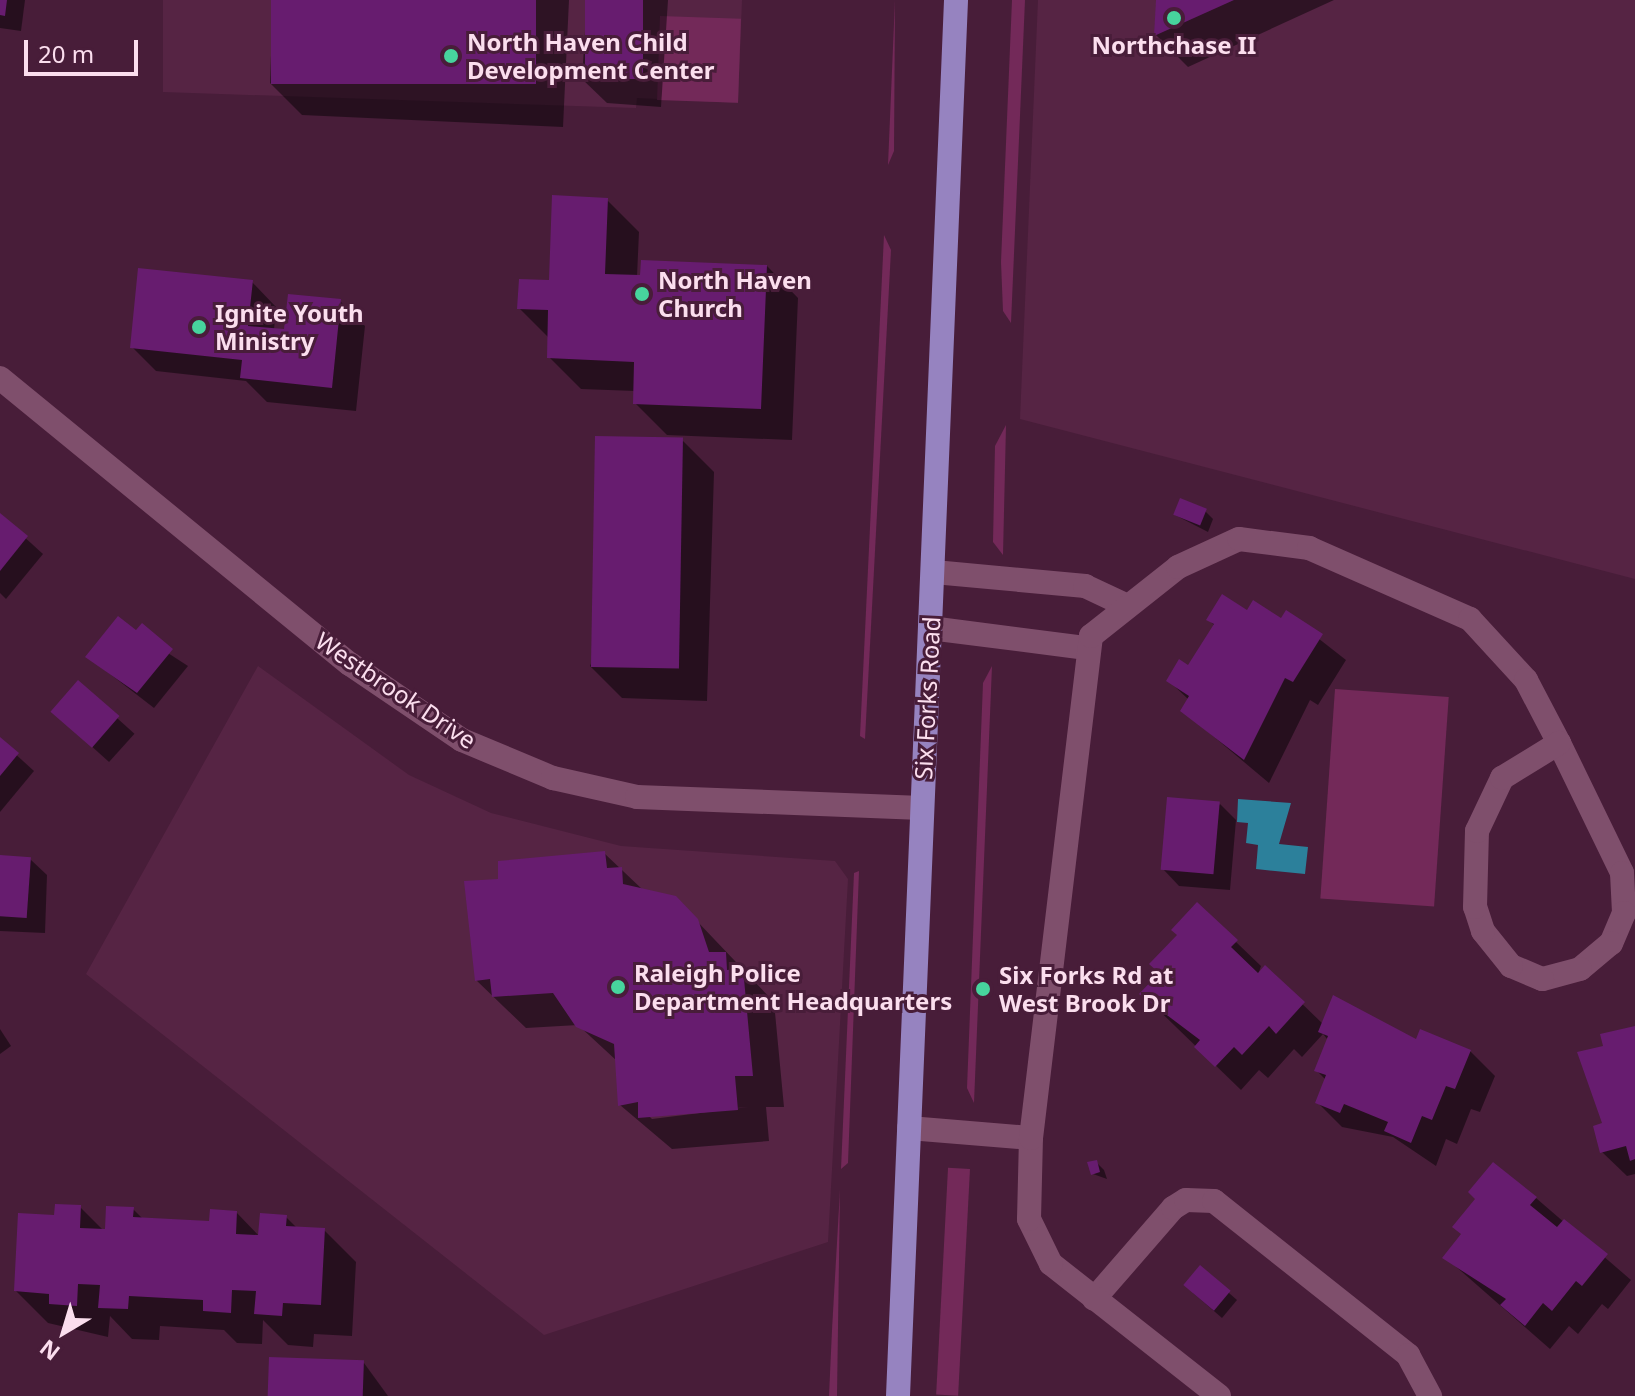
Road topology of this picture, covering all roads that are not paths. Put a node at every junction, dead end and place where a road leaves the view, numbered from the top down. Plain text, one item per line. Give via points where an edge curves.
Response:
1 (956, 0) edge
2 (0, 378) edge
3 (934, 572) junction
4 (1123, 604) junction
5 (930, 628) junction
6 (1087, 648) junction
7 (1559, 743) junction
8 (922, 808) junction
9 (909, 1128) junction
10 (1031, 1138) junction
11 (1094, 1299) junction
12 (898, 1396) edge
13 (1219, 1396) edge
14 (1430, 1396) edge

1 - 3 main road, Six Forks Road
2 - 8 street, Westbrook Drive via 350,664 462,740 553,778 637,797
3 - 4 street via 1085,586
3 - 5 main road, Six Forks Road
4 - 6 street
4 - 7 street via 1200,554 1239,539 1309,548 1470,619 1526,680
5 - 6 street
5 - 8 main road, Six Forks Road
6 - 10 street
7 - 7 street via 1626,895 1620,928 1597,959 1542,979 1511,966 1483,931 1475,907 1477,831 1502,778
8 - 9 main road, Six Forks Road
9 - 10 street
9 - 12 main road, Six Forks Road
10 - 11 street via 1035,1242
11 - 13 street
11 - 14 street via 1173,1208 1186,1200 1214,1201 1408,1355

